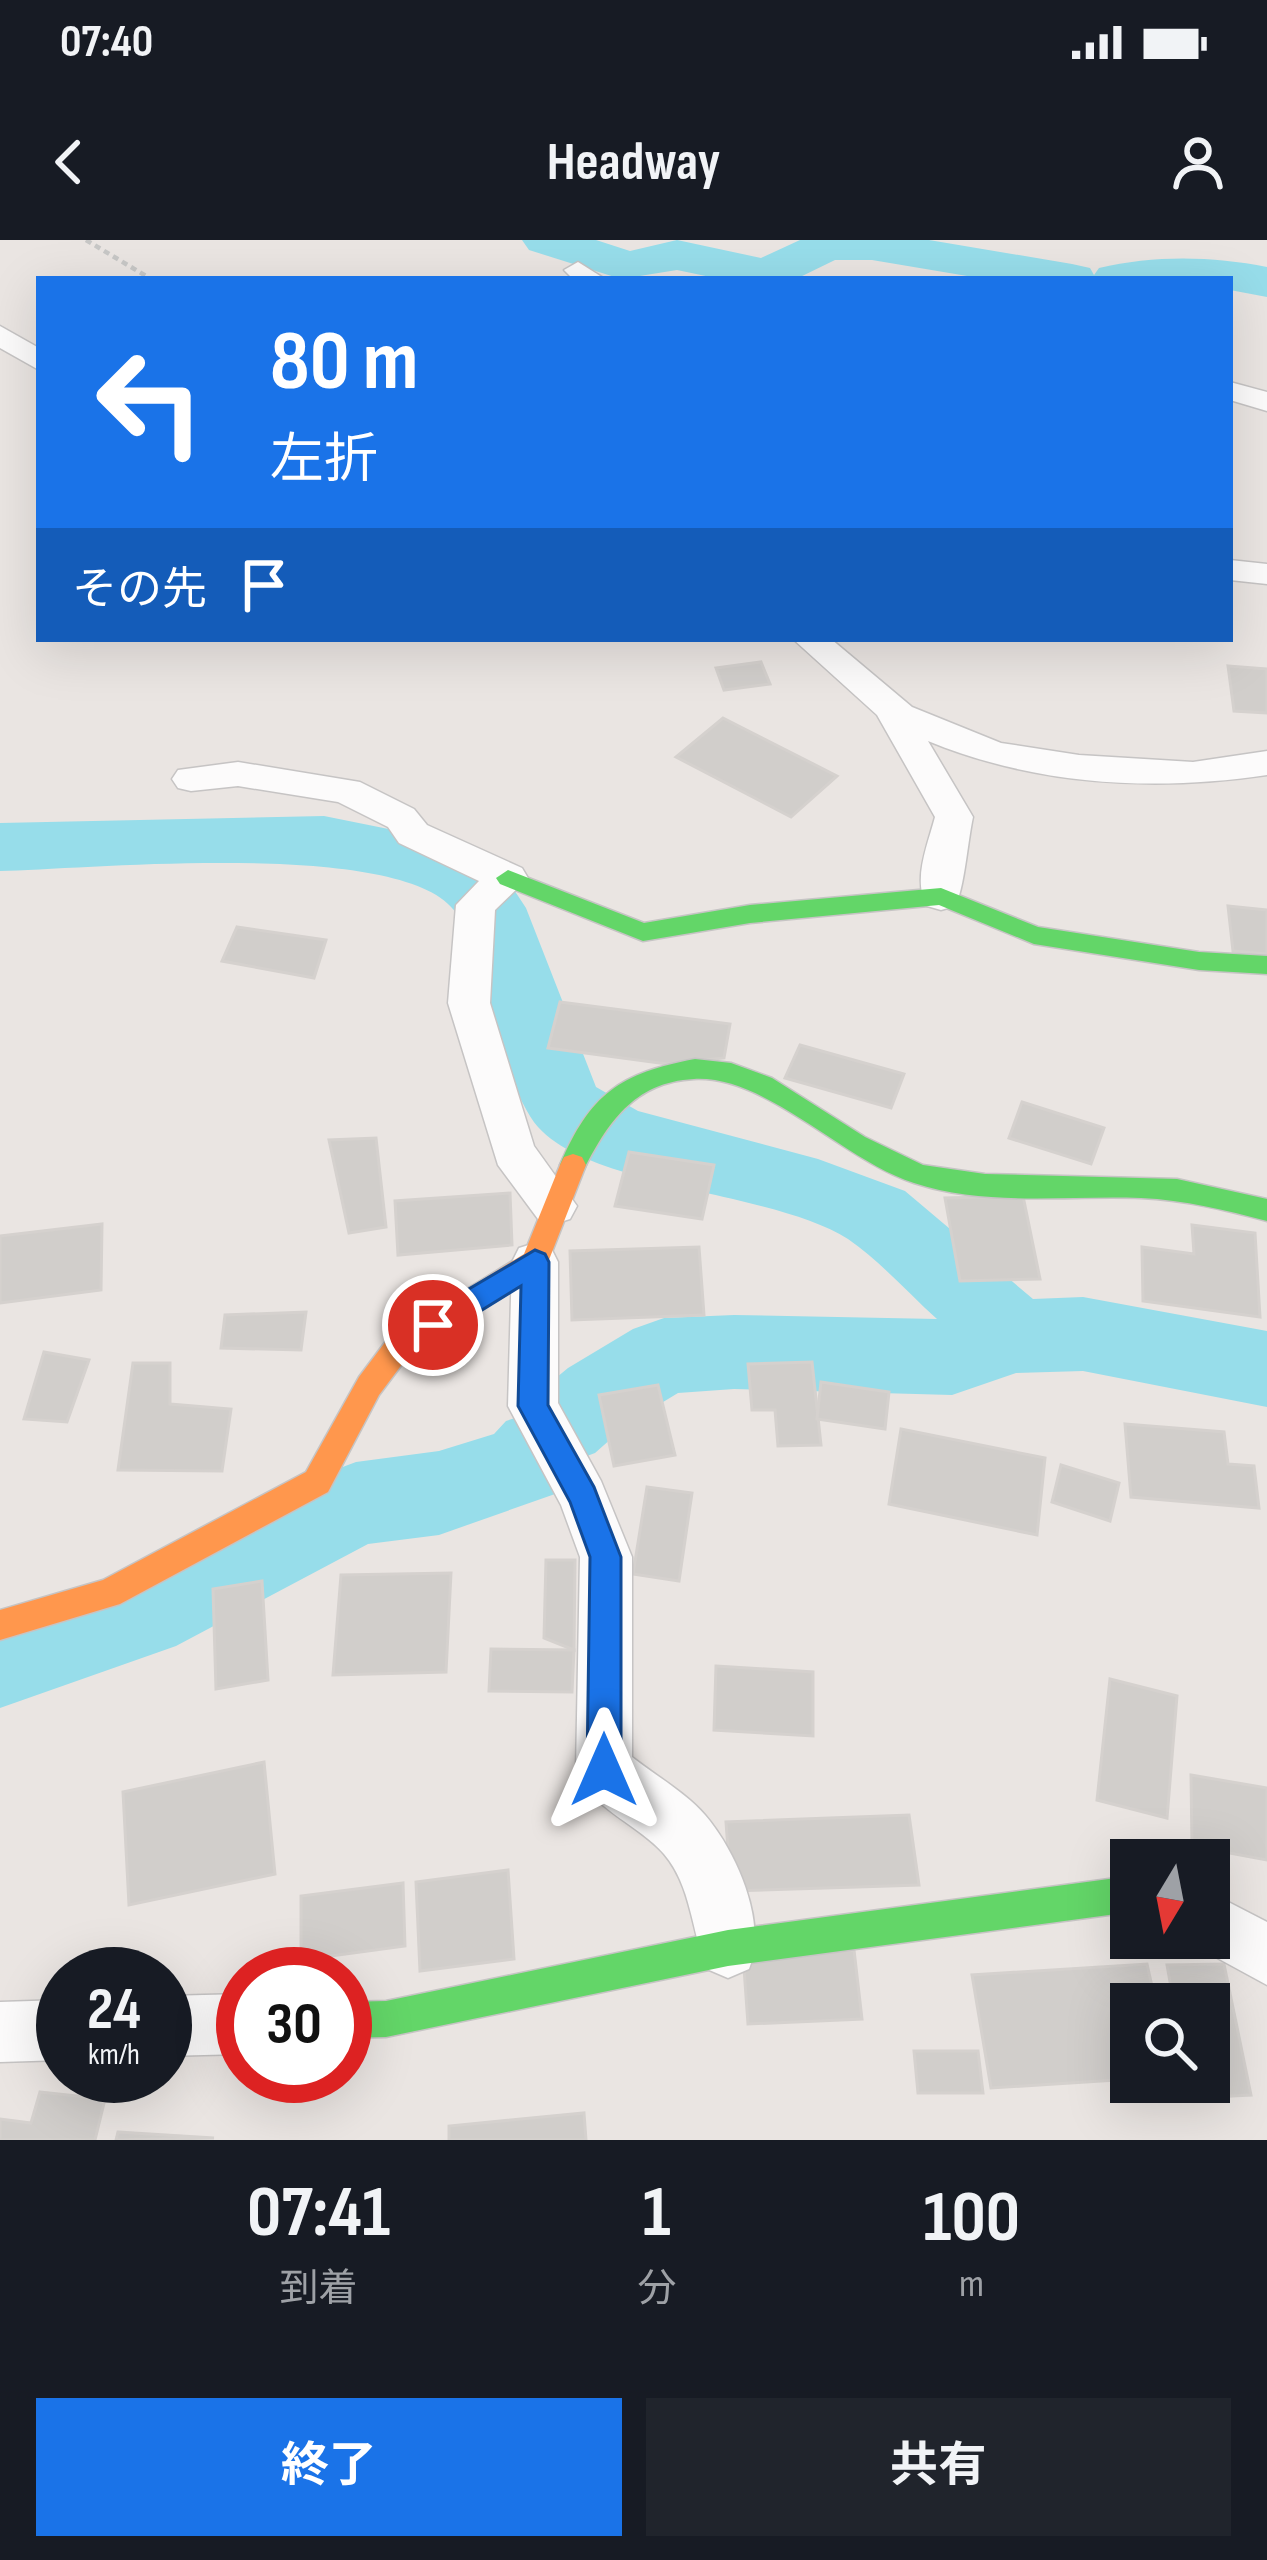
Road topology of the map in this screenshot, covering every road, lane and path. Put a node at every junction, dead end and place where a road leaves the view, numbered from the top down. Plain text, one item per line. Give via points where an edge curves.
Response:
1 (86, 240) edge
2 (146, 276) edge
3 (0, 335) edge
4 (36, 359) edge
5 (1233, 392) edge
6 (1267, 402) edge
7 (1233, 420) edge
8 (1267, 421) edge
9 (1233, 570) edge
10 (1267, 574) edge
11 (814, 642) edge
12 (891, 708) junction
13 (1267, 763) edge
14 (191, 779) dead end
15 (494, 890) junction
16 (941, 896) junction
17 (1267, 964) edge
18 (554, 1206) junction
19 (1267, 1210) edge
20 (535, 1262) junction
21 (0, 1625) edge
22 (1110, 1897) edge
23 (1230, 1933) edge
24 (728, 1948) junction
25 (1267, 1955) edge
26 (372, 2019) edge
27 (36, 2031) edge
28 (0, 2032) edge

1 - 2 path
3 - 4 street
5 - 6 street
7 - 8 street
9 - 10 street
11 - 12 street
12 - 13 street via 994,754 1079,767 1193,774
12 - 16 street via 954,817
14 - 15 street via 238,774 347,791 401,818
15 - 16 street via 644,932
15 - 18 street via 469,1003 514,1153
16 - 17 street via 1034,934
18 - 19 street via 595,1120 632,1084 680,1068 715,1068 782,1091 876,1157 920,1175 1011,1188 1179,1190
18 - 20 street
20 - 21 street via 399,1346 317,1482 109,1593
20 - 24 street via 533,1406 584,1497 606,1557 604,1770 683,1834 714,1883
22 - 24 street
23 - 25 street
24 - 26 street
27 - 28 street

